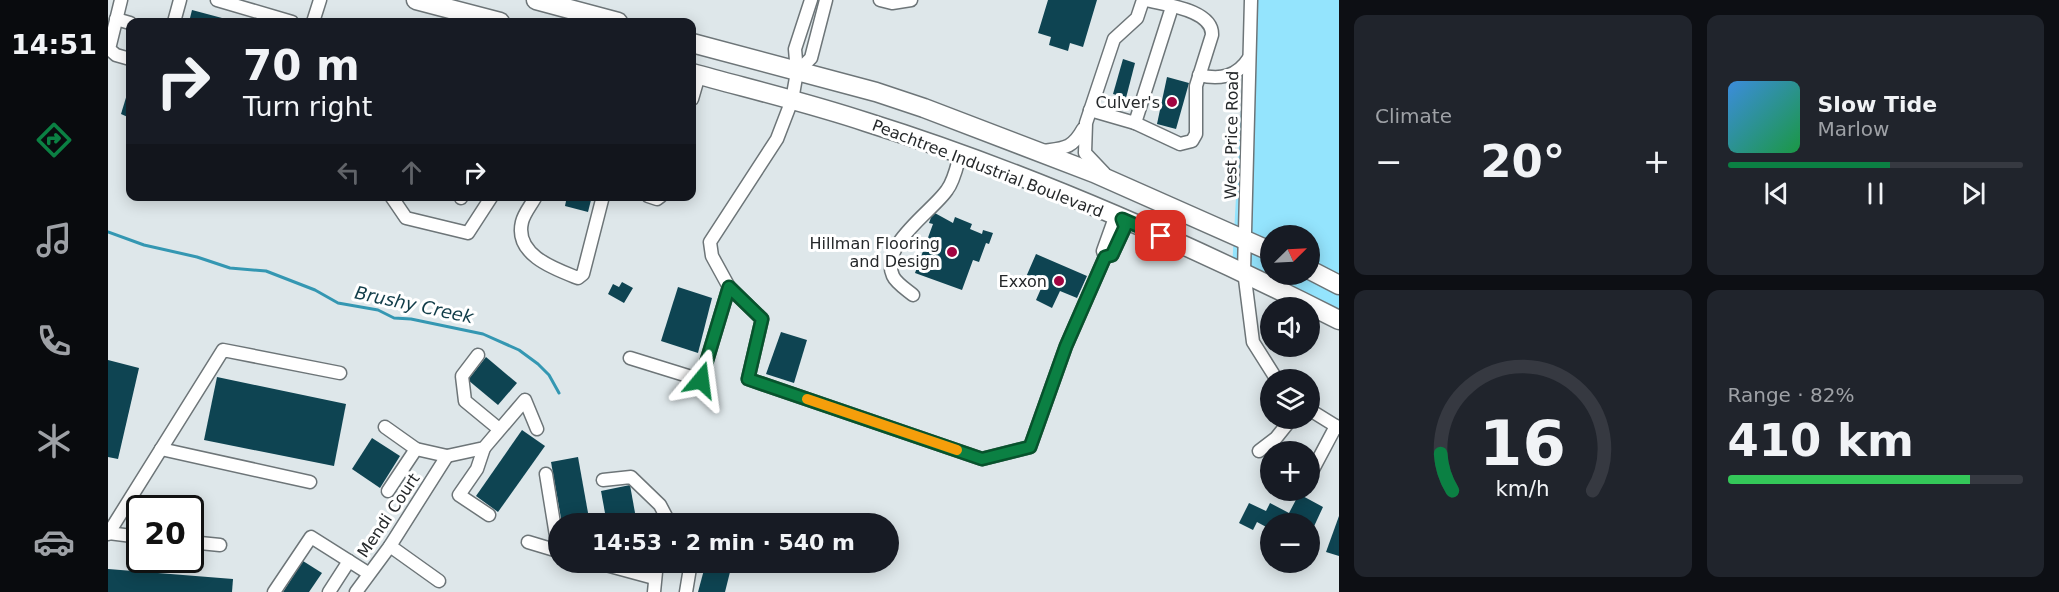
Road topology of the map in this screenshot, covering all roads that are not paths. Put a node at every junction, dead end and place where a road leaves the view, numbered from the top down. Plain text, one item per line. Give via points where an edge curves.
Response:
1 (121, 0) edge
2 (180, 0) edge
3 (217, 0) edge
4 (320, 0) edge
5 (416, 0) edge
6 (536, 0) edge
7 (811, 0) edge
8 (826, 0) edge
9 (880, 0) edge
10 (911, 0) edge
11 (1144, 0) edge
12 (1251, 0) edge
13 (1172, 7) junction
14 (175, 18) edge
15 (278, 18) edge
16 (313, 18) edge
17 (485, 18) edge
18 (603, 18) edge
19 (116, 19) junction
20 (126, 22) edge
21 (696, 44) edge
22 (126, 58) edge
23 (1249, 58) junction
24 (797, 72) junction
25 (696, 74) edge
26 (1200, 75) junction
27 (792, 100) junction
28 (1090, 110) junction
29 (1086, 123) junction
30 (1135, 123) junction
31 (1039, 152) junction
32 (960, 155) junction
33 (1111, 180) junction
34 (394, 201) edge
35 (489, 201) edge
36 (533, 201) edge
37 (602, 201) edge
38 (1122, 219) junction
39 (1245, 238) junction
40 (1260, 246) edge
41 (1244, 271) junction
42 (1320, 275) edge
43 (1339, 285) edge
44 (729, 287) junction
45 (913, 295) dead end
46 (1339, 320) edge
47 (478, 356) dead end
48 (630, 358) dead end
49 (1270, 369) edge
50 (340, 373) dead end
51 (1320, 416) edge
52 (385, 427) dead end
53 (1337, 427) edge
54 (499, 429) junction
55 (537, 429) dead end
56 (1283, 429) edge
57 (484, 448) junction
58 (161, 449) junction
59 (416, 450) junction
60 (1258, 451) dead end
61 (447, 456) junction
62 (1320, 457) edge
63 (546, 474) dead end
64 (603, 480) dead end
65 (310, 482) dead end
66 (388, 491) dead end
67 (552, 513) edge
68 (662, 513) edge
69 (489, 515) dead end
70 (108, 533) edge
71 (126, 535) edge
72 (528, 542) dead end
73 (204, 543) edge
74 (220, 545) dead end
75 (390, 546) junction
76 (548, 547) edge
77 (349, 561) junction
78 (368, 573) junction
79 (636, 573) edge
80 (655, 573) edge
81 (689, 573) edge
82 (654, 578) junction
83 (439, 581) dead end
84 (274, 592) edge
85 (329, 592) edge
86 (356, 592) edge
87 (654, 592) edge
88 (686, 592) edge

1 - 19 street
2 - 14 street
3 - 15 street
4 - 16 street
5 - 17 highway
6 - 18 highway
7 - 24 street via 795,49
8 - 24 street via 811,58
9 - 10 street
11 - 13 street
11 - 28 street via 1137,18 1114,39
12 - 23 street, West Price Road
13 - 26 street via 1204,16 1212,27
13 - 30 street
19 - 20 street
19 - 22 street via 110,49
21 - 24 highway, Peachtree Industrial Boulevard
23 - 26 street via 1240,70 1225,77
23 - 39 street, West Price Road
24 - 27 street
24 - 31 highway, Peachtree Industrial Boulevard via 885,95
25 - 27 highway, Peachtree Industrial Boulevard
26 - 30 street via 1196,86 1196,134 1192,141 1180,144
27 - 32 highway, Peachtree Industrial Boulevard
27 - 44 street via 777,139 710,242 712,256
28 - 29 street
28 - 30 street
29 - 31 street via 1075,142
29 - 33 street via 1085,153
31 - 33 highway, Peachtree Industrial Boulevard
32 - 38 highway, Peachtree Industrial Boulevard
32 - 45 street via 948,190 919,217 890,263 893,278
33 - 39 highway, Peachtree Industrial Boulevard
34 - 35 street via 406,218 468,233
36 - 37 street via 522,221 525,243 544,264 578,278 583,274
38 - 41 highway, Peachtree Industrial Boulevard
38 - 44 street via 1125,227 1112,255 1105,257 1066,346 1030,447 982,459 748,379 762,319
39 - 40 highway, Peachtree Industrial Boulevard
39 - 41 street, West Price Road
41 - 46 highway, Peachtree Industrial Boulevard
41 - 49 street, West Price Road via 1253,342
42 - 43 highway
44 - 48 street via 701,380
47 - 54 street via 462,376 465,401
50 - 58 street via 223,350
51 - 53 street
52 - 59 street
53 - 62 street
54 - 55 street via 525,400
54 - 57 street
56 - 60 street
57 - 61 street
57 - 69 street via 477,469 459,495
58 - 65 street
58 - 70 street
59 - 61 street
59 - 66 street
61 - 75 street, Mendi Court
63 - 67 street
64 - 68 street via 631,477 660,505
70 - 71 street
72 - 76 street
73 - 74 street
75 - 78 street, Mendi Court
75 - 83 street
77 - 78 street
77 - 84 street via 311,537
77 - 85 street
78 - 86 street, Mendi Court
79 - 82 street
80 - 82 street
81 - 88 street
82 - 87 street

